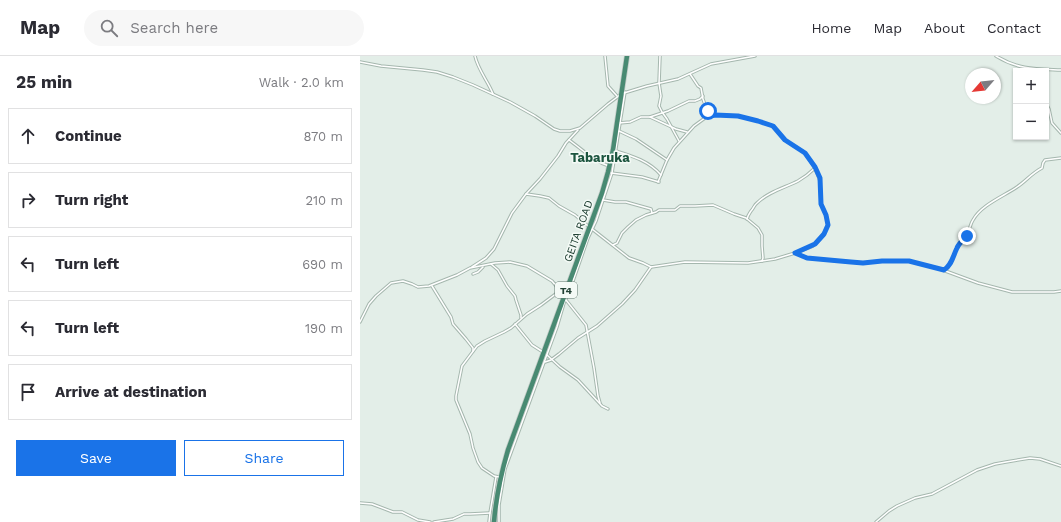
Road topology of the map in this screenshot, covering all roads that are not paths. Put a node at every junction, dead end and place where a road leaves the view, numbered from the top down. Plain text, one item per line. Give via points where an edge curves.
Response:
1 (475, 56) edge
2 (605, 56) edge
3 (627, 56) edge
4 (660, 56) edge
5 (755, 56) edge
6 (996, 56) edge
7 (360, 62) edge
8 (1021, 68) edge
9 (1049, 70) edge
10 (1061, 70) edge
11 (690, 74) junction
12 (659, 83) junction
13 (493, 94) junction
14 (621, 94) junction
15 (703, 96) junction
16 (1047, 104) edge
17 (662, 112) junction
18 (709, 116) junction
19 (650, 117) junction
20 (619, 123) junction
21 (672, 127) junction
22 (580, 128) junction
23 (618, 130) junction
24 (687, 132) junction
25 (1061, 133) edge
26 (569, 140) junction
27 (679, 141) junction
28 (614, 151) junction
29 (1061, 158) edge
30 (666, 160) junction
31 (609, 166) junction
32 (815, 168) junction
33 (610, 172) junction
34 (661, 175) junction
35 (526, 194) junction
36 (603, 200) junction
37 (652, 213) junction
38 (747, 219) junction
39 (591, 228) junction
40 (612, 245) junction
41 (795, 253) junction
42 (762, 261) junction
43 (491, 264) junction
44 (484, 266) junction
45 (470, 268) junction
46 (651, 268) junction
47 (944, 270) junction
48 (473, 274) dead end
49 (432, 285) junction
50 (561, 290) junction
51 (1061, 292) edge
52 (565, 298) junction
53 (521, 318) junction
54 (360, 322) edge
55 (515, 324) junction
56 (588, 332) junction
57 (473, 351) junction
58 (545, 354) junction
59 (552, 359) junction
60 (544, 362) junction
61 (600, 403) junction
62 (608, 410) dead end
63 (1061, 466) edge
64 (498, 477) junction
65 (360, 502) edge
66 (490, 513) junction
67 (430, 522) edge
68 (434, 522) edge
69 (490, 522) edge
70 (494, 522) edge
71 (499, 522) edge
72 (876, 522) edge

1 - 13 street
2 - 14 street via 608,86
3 - 14 highway, GEITA ROAD / T4
4 - 12 street
5 - 11 street via 713,63
6 - 8 street
7 - 13 street via 437,72
9 - 10 street
11 - 12 street
11 - 15 street via 701,88
12 - 14 street
12 - 17 street via 659,105
13 - 22 street via 557,131
14 - 20 highway, GEITA ROAD / T4
14 - 22 street
15 - 17 street
15 - 18 street
16 - 25 street via 1052,123
17 - 19 street
17 - 21 street
18 - 24 street
18 - 32 street via 738,116 773,126 785,140 805,153
19 - 20 street
19 - 21 street
20 - 23 highway, GEITA ROAD / T4
21 - 24 street
21 - 27 street
22 - 26 street
23 - 28 highway, GEITA ROAD / T4
23 - 30 street via 651,148
24 - 27 street
26 - 31 street via 593,158
26 - 35 street
27 - 30 street
28 - 31 highway, GEITA ROAD / T4
28 - 33 street
28 - 34 street via 646,162
29 - 47 street via 1045,160 1042,168 978,212 967,236 957,247 952,261
30 - 34 street
31 - 33 highway, GEITA ROAD / T4
32 - 38 street via 800,180 760,200
32 - 41 street via 820,181 821,204 828,225 815,244
33 - 34 street via 658,182
33 - 36 street
33 - 39 highway, GEITA ROAD / T4
35 - 39 street via 549,198
35 - 45 street via 509,218 494,249 486,258
36 - 37 street via 626,202 652,209
36 - 39 street
37 - 38 street via 659,210 675,210 680,206 713,205
37 - 40 street via 634,222 617,244
38 - 42 street via 762,235
39 - 40 street
39 - 52 highway, GEITA ROAD / T4
40 - 46 street via 629,258
41 - 42 street
41 - 47 street via 807,258 863,263 909,261
42 - 46 street via 685,262
43 - 44 street
43 - 50 street via 510,262 527,266 550,279
43 - 53 street via 515,296
44 - 45 street
44 - 48 street
45 - 49 street
46 - 56 street via 625,301
47 - 51 street via 978,283 1015,292
49 - 54 street via 420,287 400,281 391,283 369,304
49 - 57 street via 453,324
50 - 52 street
50 - 53 street
52 - 56 street via 586,325
52 - 58 highway, GEITA ROAD / T4
53 - 55 street
55 - 57 street via 480,344
55 - 58 street via 530,342
56 - 59 street
56 - 61 street
57 - 64 street via 461,369 456,400 478,462 482,468
58 - 59 street
58 - 60 street
58 - 64 highway, GEITA ROAD / T4
59 - 60 street
59 - 61 street via 578,380
60 - 71 street via 505,469
61 - 62 street
63 - 72 street via 1030,458 988,466 932,494 915,498 895,508
64 - 66 street
64 - 70 highway, GEITA ROAD / T4
65 - 67 street
66 - 68 street via 464,514
66 - 69 street

